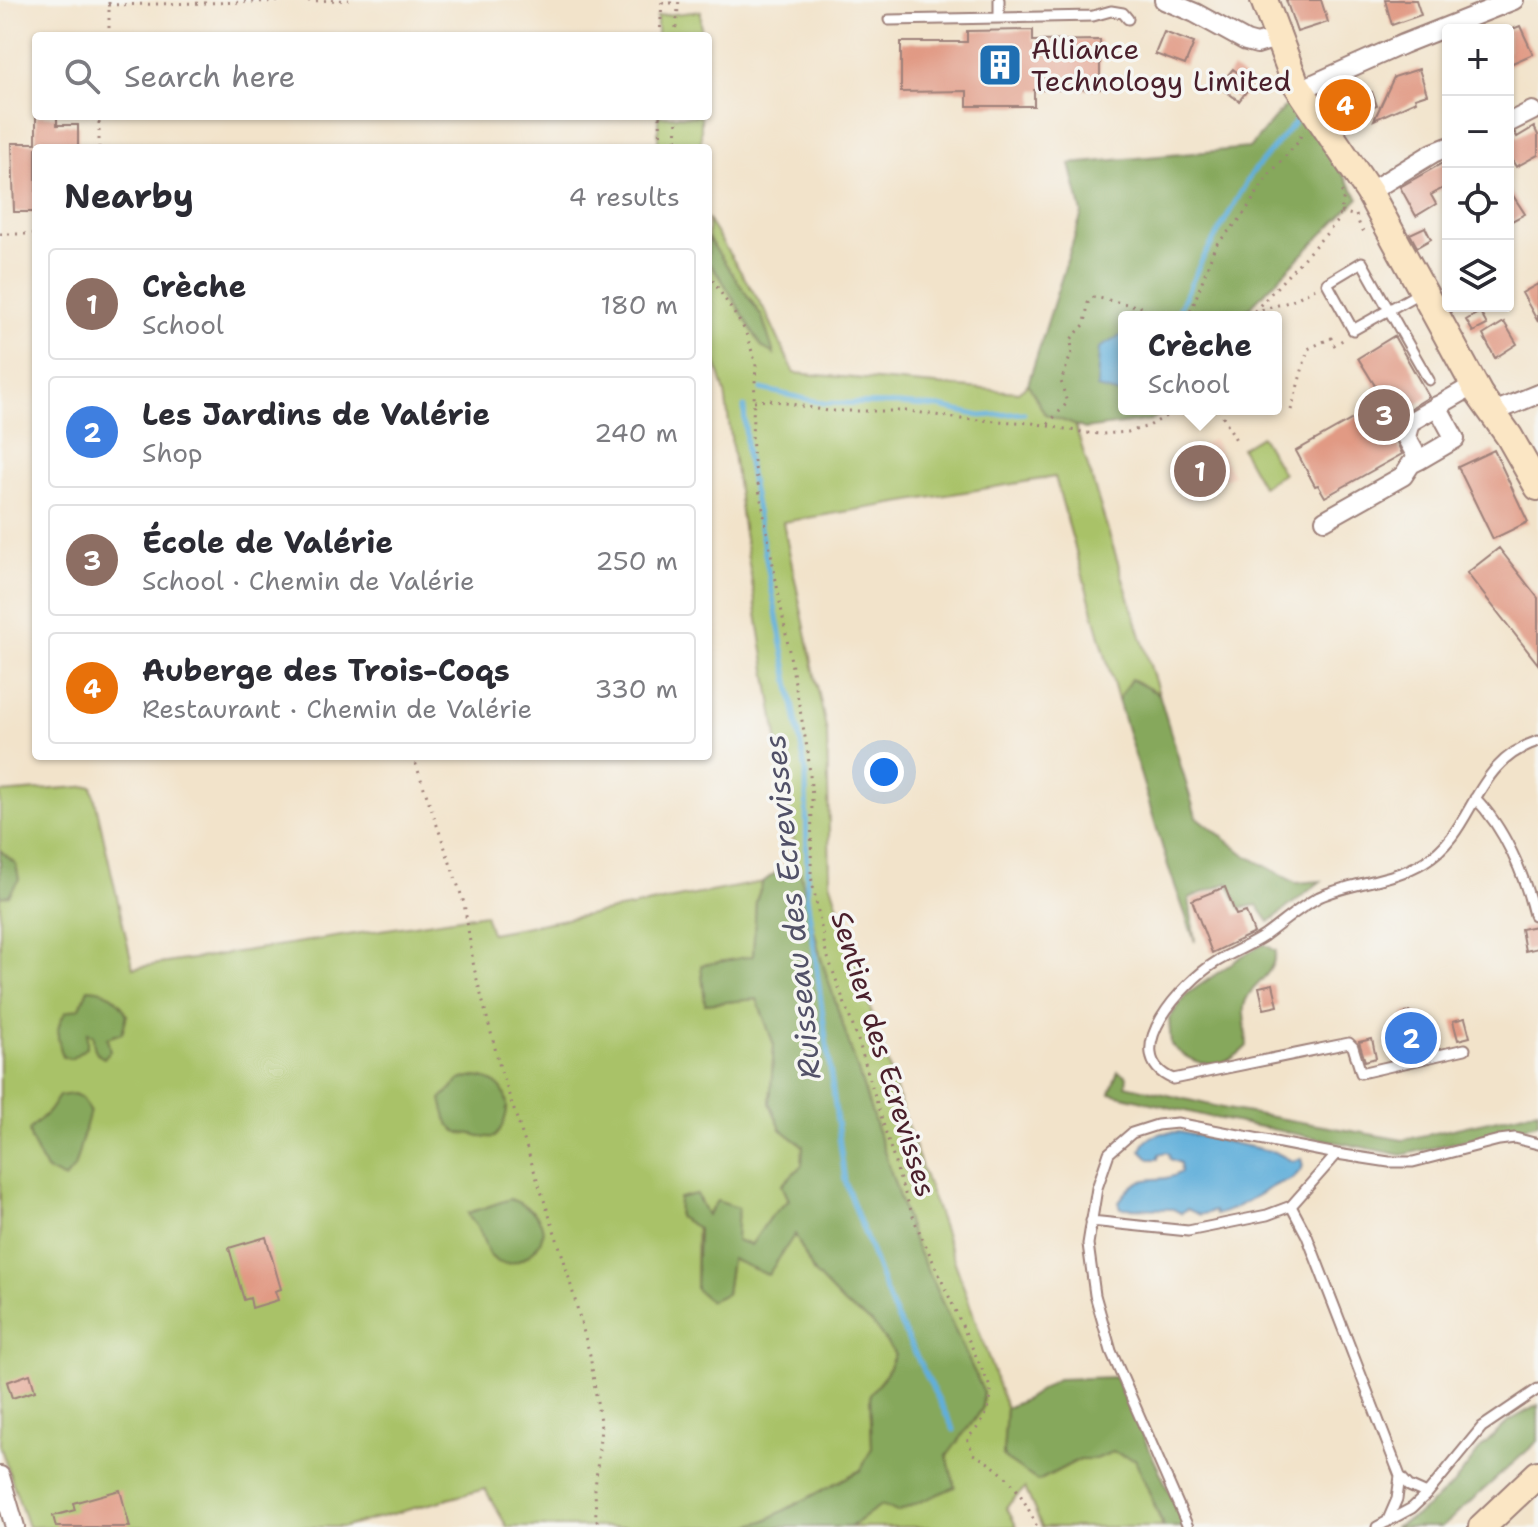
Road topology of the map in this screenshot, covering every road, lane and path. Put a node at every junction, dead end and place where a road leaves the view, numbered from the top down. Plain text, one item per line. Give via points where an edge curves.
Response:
1 (349, 0) edge
2 (999, 0) edge
3 (1164, 0) edge
4 (1264, 0) edge
5 (1514, 0) edge
6 (662, 1) edge
7 (678, 1) edge
8 (109, 2) edge
9 (999, 18) junction
10 (1128, 19) dead end
11 (889, 20) dead end
12 (109, 32) edge
13 (660, 32) edge
14 (675, 32) edge
15 (1276, 38) junction
16 (1300, 90) junction
17 (1535, 115) edge
18 (99, 120) edge
19 (660, 120) edge
20 (677, 120) edge
21 (1514, 121) edge
22 (1304, 129) dead end
23 (1305, 141) dead end
24 (1298, 142) junction
25 (99, 144) edge
26 (661, 144) edge
27 (676, 144) edge
28 (1442, 150) edge
29 (1339, 186) dead end
30 (1369, 192) junction
31 (1341, 212) junction
32 (1356, 216) dead end
33 (0, 234) edge
34 (32, 234) edge
35 (712, 279) edge
36 (1327, 283) junction
37 (1422, 291) junction
38 (1389, 309) junction
39 (1148, 311) edge
40 (1190, 311) edge
41 (1255, 311) edge
42 (1257, 311) edge
43 (1348, 337) dead end
44 (1429, 380) dead end
45 (1474, 385) junction
46 (1538, 394) edge
47 (754, 401) junction
48 (1437, 406) junction
49 (1291, 410) dead end
50 (1491, 413) junction
51 (1168, 415) edge
52 (1222, 415) edge
53 (1048, 424) junction
54 (1236, 440) dead end
55 (1419, 460) junction
56 (1538, 487) edge
57 (1325, 520) dead end
58 (1538, 741) edge
59 (414, 760) edge
60 (1475, 798) junction
61 (1534, 915) dead end
62 (1465, 1049) dead end
63 (1538, 1144) edge
64 (1337, 1154) junction
65 (1291, 1206) junction
66 (1091, 1221) junction
67 (1538, 1389) edge
68 (1538, 1474) edge
69 (0, 1476) edge
70 (1400, 1476) junction
71 (1427, 1494) junction
72 (1387, 1522) junction
73 (15, 1527) edge
74 (600, 1527) edge
75 (1037, 1527) edge
76 (1188, 1527) edge
77 (1377, 1527) edge
78 (1482, 1527) edge

1 - 8 path
2 - 9 lane
3 - 15 street via 1246,41 1257,44
4 - 15 street
5 - 16 street
6 - 7 path
6 - 13 path
7 - 14 path
8 - 12 path
9 - 10 lane via 1111,11
9 - 11 lane
15 - 16 street
16 - 30 street
17 - 21 street
18 - 25 path
19 - 26 path
20 - 27 path
22 - 24 path
23 - 24 path
24 - 40 path via 1215,246
28 - 30 street
29 - 31 path via 1344,196
30 - 37 street
31 - 32 path
31 - 41 path
33 - 34 path
35 - 47 path, Sentier des Ecrevisses via 745,330 756,364
36 - 38 lane via 1362,262
36 - 38 lane via 1353,330
36 - 42 path
37 - 38 lane
37 - 45 street
38 - 44 lane
39 - 53 path via 1094,297 1088,303 1085,324 1071,339 1061,381 1067,403
43 - 49 path via 1308,349
45 - 48 street
45 - 50 street
46 - 50 street
47 - 53 path via 828,411 909,411
47 - 75 path, Sentier des Ecrevisses via 754,462 808,753 811,876 826,952 906,1197 991,1389 991,1407 967,1438 973,1454 999,1468 1024,1499
48 - 55 street via 1410,422 1406,437
48 - 55 street via 1455,439
50 - 56 street
51 - 53 path via 1116,434
52 - 54 path
55 - 57 street via 1403,476
58 - 60 lane via 1505,757
59 - 74 path via 464,903 474,968 501,1071 590,1355 601,1428 595,1489
60 - 61 lane via 1488,811 1526,884
60 - 62 lane via 1441,850 1423,863 1315,899 1242,950 1215,962 1163,1014 1150,1052 1159,1073 1173,1079 1349,1043 1361,1073
63 - 64 lane via 1510,1138 1406,1163
64 - 65 lane
64 - 66 lane via 1200,1126 1157,1125 1132,1133 1109,1153
65 - 66 lane via 1188,1231
65 - 70 lane
66 - 76 lane via 1090,1268 1111,1351
67 - 71 lane via 1482,1427
68 - 78 street
69 - 73 street
70 - 71 lane
70 - 72 lane
71 - 72 lane
72 - 77 lane

